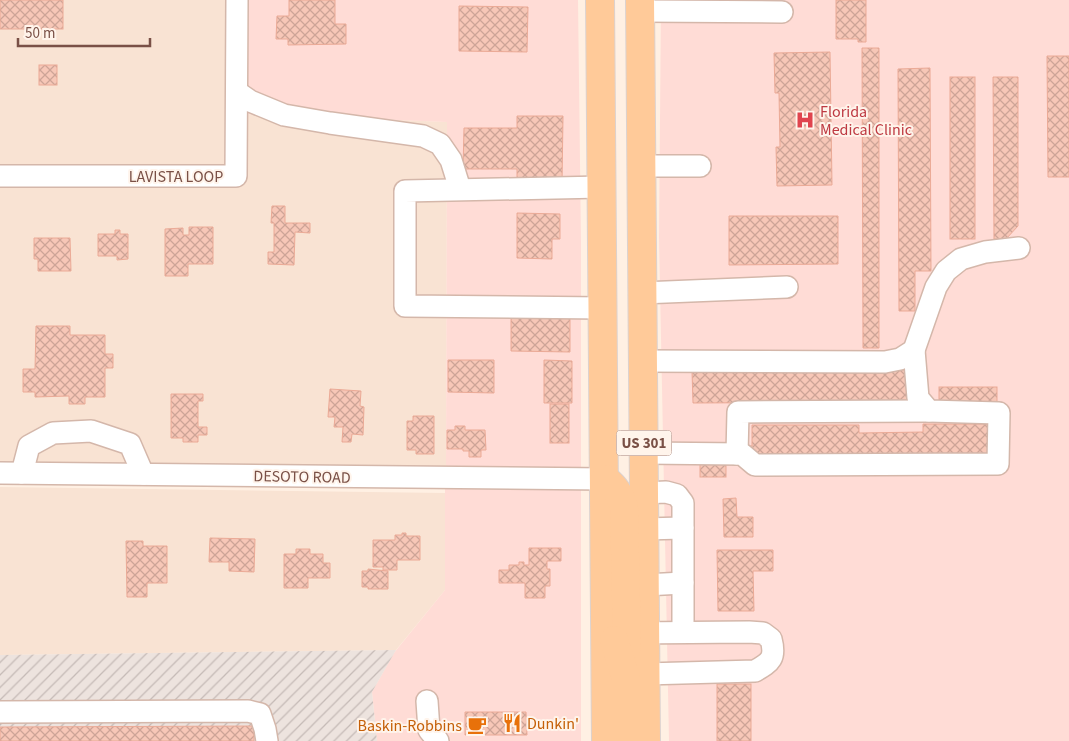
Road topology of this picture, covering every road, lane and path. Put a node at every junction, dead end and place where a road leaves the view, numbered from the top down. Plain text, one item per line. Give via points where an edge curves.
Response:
1 (237, 0) edge
2 (600, 0) edge
3 (640, 5) edge
4 (782, 12) dead end
5 (237, 92) junction
6 (641, 166) junction
7 (700, 166) dead end
8 (0, 176) edge
9 (602, 187) junction
10 (460, 189) junction
11 (1019, 248) dead end
12 (603, 252) junction
13 (788, 286) dead end
14 (642, 293) junction
15 (603, 308) junction
16 (914, 350) junction
17 (643, 361) junction
18 (929, 411) junction
19 (644, 453) junction
20 (737, 454) junction
21 (0, 473) edge
22 (22, 473) junction
23 (143, 474) junction
24 (605, 480) junction
25 (644, 493) junction
26 (683, 528) junction
27 (644, 529) junction
28 (683, 583) junction
29 (645, 585) junction
30 (606, 615) junction
31 (683, 632) junction
32 (635, 633) junction
33 (645, 674) junction
34 (427, 701) dead end
35 (0, 712) edge
36 (646, 729) edge
37 (266, 741) edge
38 (438, 741) edge
39 (606, 741) edge
40 (626, 741) edge

1 - 5 street, LAVISTA LOOP
2 - 9 main road, US 301
3 - 4 street
3 - 6 main road, US 301
5 - 8 street, LAVISTA LOOP via 236,176
5 - 10 street via 284,115 423,136 440,144 451,160
6 - 7 street
6 - 14 main road, US 301
9 - 10 street
9 - 12 main road, US 301
10 - 15 street via 405,191 405,306
11 - 16 street via 961,259 946,271 936,287
12 - 15 main road, US 301
12 - 19 main road via 616,290 624,334 624,428 634,449
13 - 14 street
14 - 17 main road, US 301
15 - 24 main road, US 301
16 - 17 street via 900,359 885,362
16 - 18 street via 918,398
17 - 19 main road, US 301
18 - 20 street via 738,412
18 - 20 street via 999,413 998,464 754,465 742,454
19 - 20 street
19 - 25 main road, US 301
21 - 22 street, DESOTO ROAD
22 - 23 street, DESOTO ROAD
22 - 23 street via 29,446 53,433 91,431 130,444
23 - 24 street, DESOTO ROAD
24 - 30 main road, US 301
24 - 32 main road via 618,492 624,506
25 - 26 street via 677,495 683,503
25 - 27 main road, US 301
26 - 27 street
26 - 28 street
27 - 29 main road, US 301
28 - 29 street
28 - 31 street
29 - 32 main road, US 301
30 - 39 main road, US 301
30 - 40 main road via 626,678
31 - 32 street
31 - 33 street via 763,633 771,639 774,651 768,664 755,671
32 - 33 main road, US 301
32 - 36 main road via 626,642
33 - 36 main road, US 301
34 - 38 street via 429,730
35 - 37 street via 248,711 260,714

